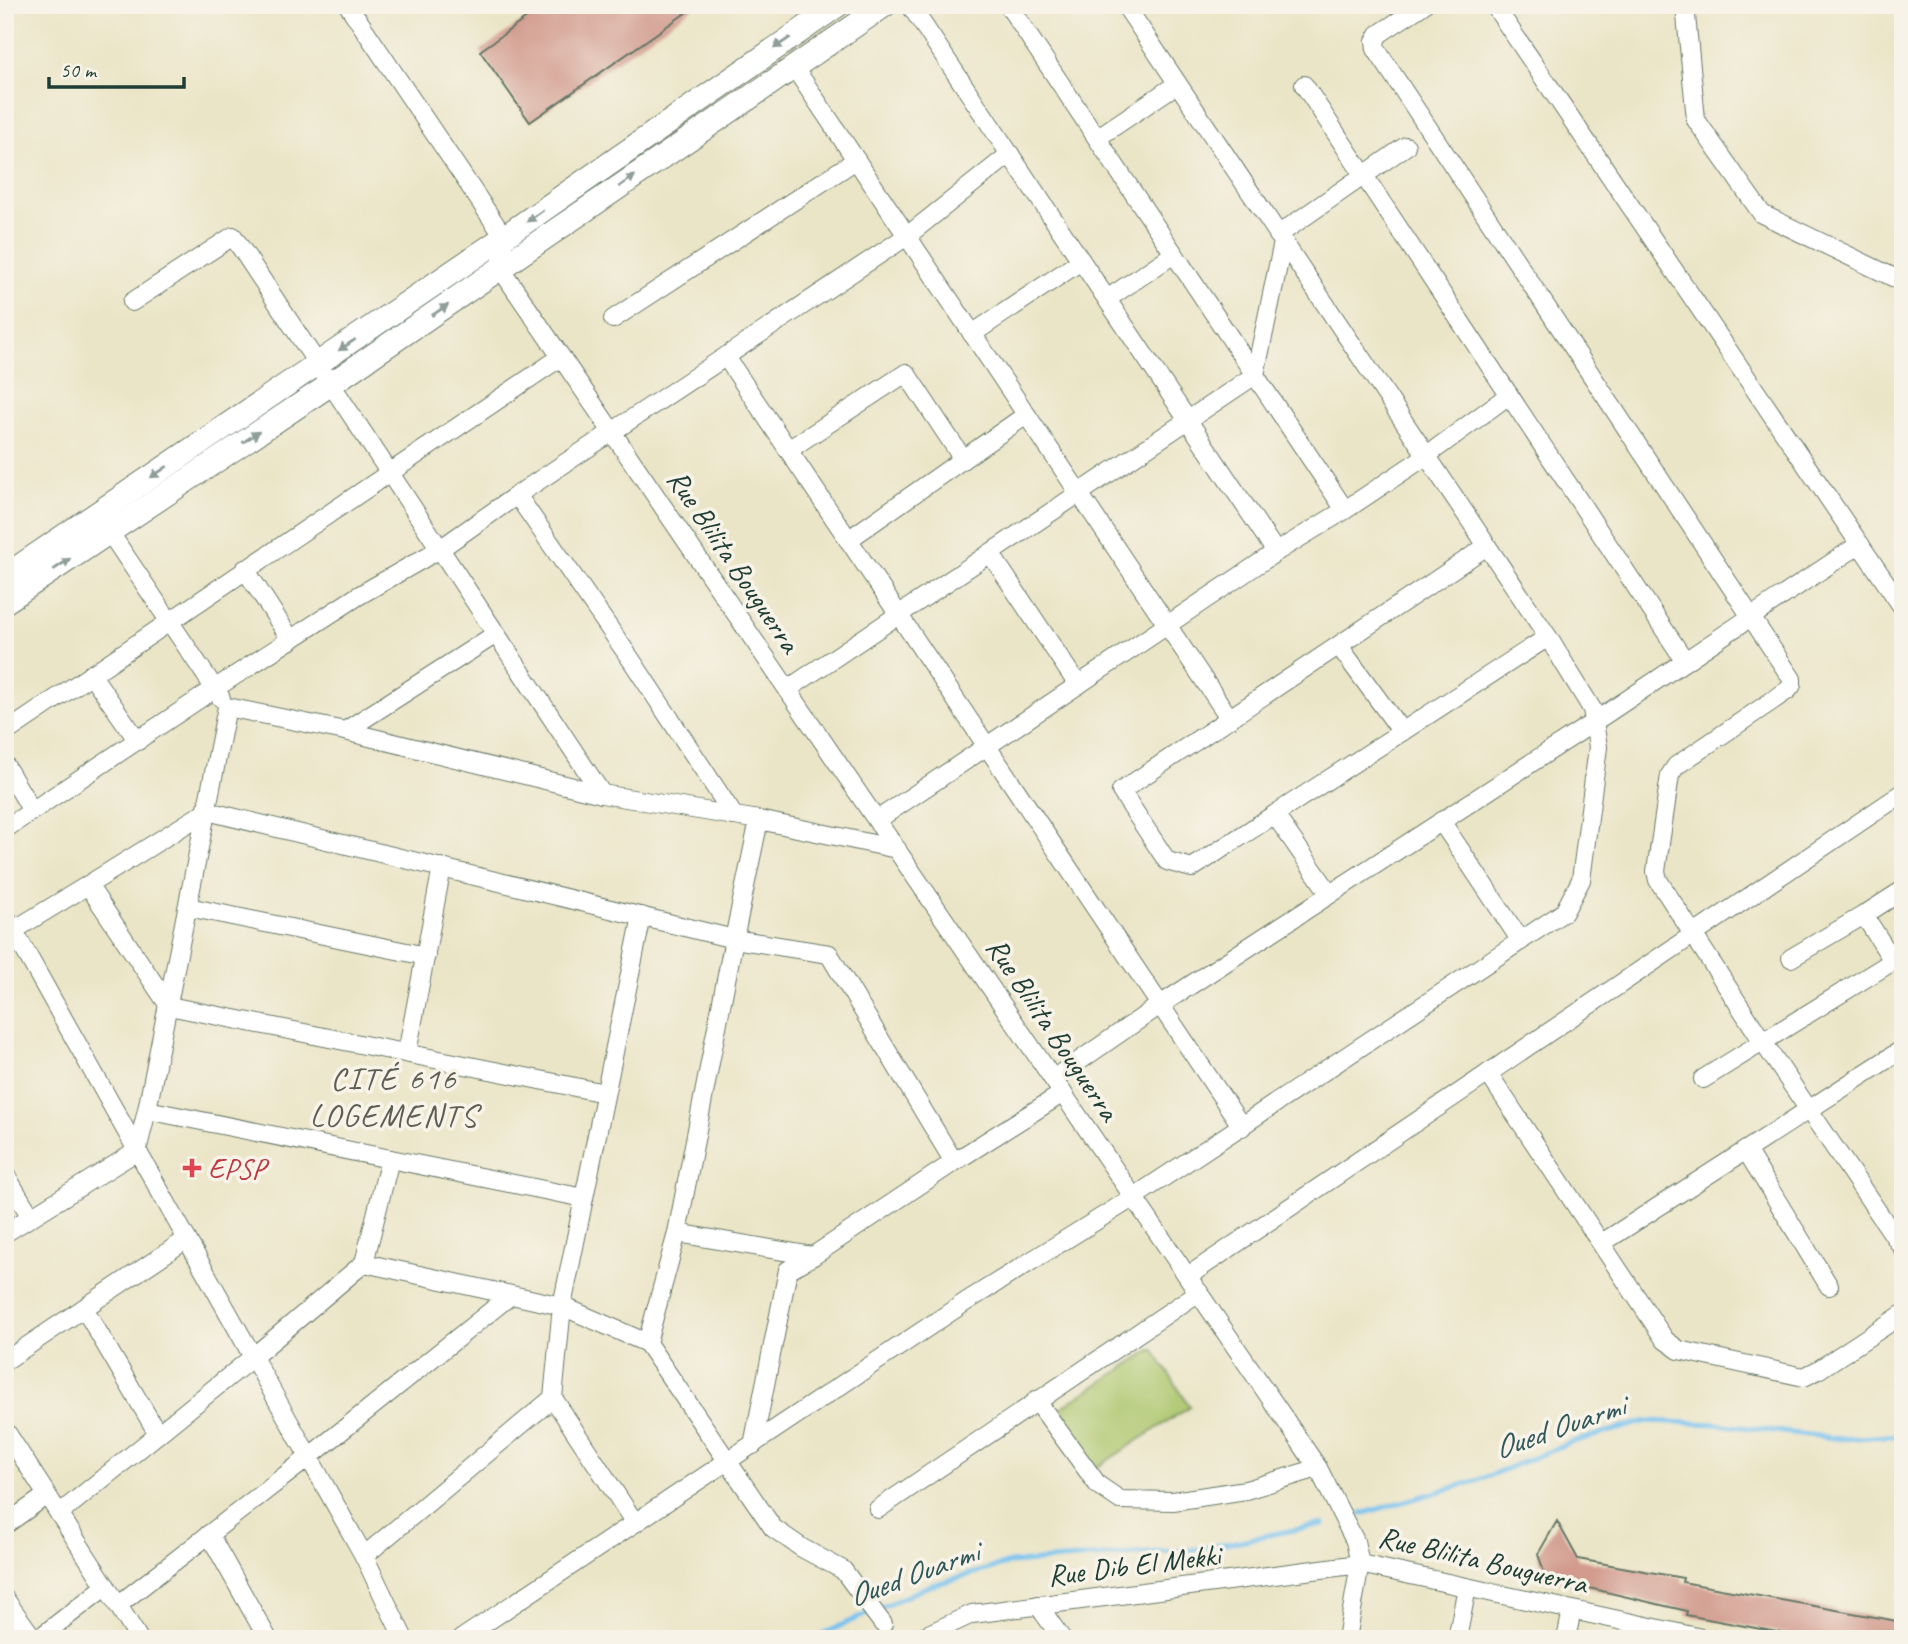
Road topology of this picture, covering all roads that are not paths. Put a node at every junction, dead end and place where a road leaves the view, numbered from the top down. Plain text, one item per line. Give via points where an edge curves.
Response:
1 (348, 5) edge
2 (838, 5) edge
3 (885, 5) edge
4 (911, 5) edge
5 (1008, 5) edge
6 (1125, 5) edge
7 (1423, 5) edge
8 (1494, 5) edge
9 (1685, 5) edge
10 (794, 67) junction
11 (1177, 84) junction
12 (1304, 85) dead end
13 (1097, 138) junction
14 (1406, 146) dead end
15 (1010, 153) junction
16 (856, 160) junction
17 (1363, 175) junction
18 (907, 236) junction
19 (504, 237) junction
20 (1281, 238) junction
21 (1174, 254) junction
22 (1081, 261) junction
23 (501, 269) junction
24 (1903, 282) edge
25 (1107, 299) junction
26 (132, 302) dead end
27 (613, 319) dead end
28 (972, 334) junction
29 (561, 357) junction
30 (726, 357) junction
31 (318, 365) junction
32 (1255, 375) junction
33 (331, 384) junction
34 (1509, 395) junction
35 (1026, 415) junction
36 (1188, 420) junction
37 (612, 431) junction
38 (788, 450) junction
39 (1426, 456) junction
40 (963, 459) junction
41 (390, 474) junction
42 (1079, 493) junction
43 (517, 495) junction
44 (1345, 510) junction
45 (104, 522) junction
46 (848, 540) junction
47 (1860, 544) junction
48 (1487, 547) junction
49 (440, 549) junction
50 (1276, 552) junction
51 (990, 553) junction
52 (245, 569) junction
53 (5, 576) edge
54 (1896, 584) edge
55 (5, 602) edge
56 (1903, 608) edge
57 (898, 614) junction
58 (1752, 616) junction
59 (168, 622) junction
60 (1167, 625) junction
61 (496, 634) junction
62 (1548, 637) junction
63 (291, 640) junction
64 (1339, 646) junction
65 (1685, 661) junction
66 (91, 674) junction
67 (1078, 685) junction
68 (214, 689) junction
69 (788, 689) junction
70 (227, 707) junction
71 (1230, 719) junction
72 (1594, 722) junction
73 (345, 731) junction
74 (5, 733) edge
75 (1402, 733) junction
76 (138, 741) junction
77 (986, 746) junction
78 (5, 765) edge
79 (602, 794) junction
80 (1901, 799) edge
81 (32, 811) junction
82 (207, 811) junction
83 (1275, 815) junction
84 (733, 816) junction
85 (759, 820) junction
86 (877, 820) junction
87 (1441, 821) junction
88 (5, 829) edge
89 (897, 849) junction
90 (442, 867) junction
91 (88, 885) junction
92 (1903, 890) edge
93 (1330, 894) junction
94 (188, 907) junction
95 (1864, 915) junction
96 (642, 916) junction
97 (9, 922) edge
98 (1692, 936) junction
99 (734, 939) junction
100 (1521, 941) junction
101 (426, 956) junction
102 (1791, 958) dead end
103 (169, 1006) junction
104 (1160, 1006) junction
105 (1763, 1042) junction
106 (1903, 1049) edge
107 (407, 1052) junction
108 (1488, 1073) junction
109 (1703, 1079) dead end
110 (1058, 1086) junction
111 (606, 1093) junction
112 (147, 1110) junction
113 (1809, 1111) junction
114 (1242, 1127) junction
115 (1746, 1150) junction
116 (137, 1151) junction
117 (390, 1159) junction
118 (954, 1162) junction
119 (5, 1174) edge
120 (1134, 1197) junction
121 (584, 1198) junction
122 (31, 1217) junction
123 (5, 1233) edge
124 (677, 1233) junction
125 (187, 1240) junction
126 (1602, 1243) junction
127 (1903, 1249) edge
128 (789, 1261) junction
129 (364, 1263) junction
130 (1188, 1276) junction
131 (1829, 1286) dead end
132 (1199, 1292) junction
133 (511, 1295) junction
134 (562, 1306) junction
135 (84, 1308) junction
136 (1903, 1314) edge
137 (647, 1343) junction
138 (253, 1357) junction
139 (5, 1361) edge
140 (553, 1398) junction
141 (1036, 1400) junction
142 (5, 1430) edge
143 (158, 1434) junction
144 (754, 1445) junction
145 (21, 1454) junction
146 (309, 1457) junction
147 (728, 1461) junction
148 (5, 1465) edge
149 (1318, 1468) junction
150 (47, 1495) junction
151 (878, 1509) dead end
152 (59, 1514) junction
153 (635, 1523) junction
154 (5, 1525) edge
155 (209, 1534) junction
156 (364, 1556) junction
157 (1360, 1564) junction
158 (106, 1586) junction
159 (1467, 1587) junction
160 (5, 1599) edge
161 (118, 1605) junction
162 (1038, 1605) junction
163 (1572, 1610) junction
164 (883, 1624) dead end
165 (1684, 1636) edge
166 (921, 1638) edge
167 (36, 1639) edge
168 (139, 1639) edge
169 (268, 1639) edge
170 (404, 1639) edge
171 (461, 1639) edge
172 (1062, 1639) edge
173 (1348, 1639) edge
174 (1457, 1639) edge
175 (1566, 1639) edge
176 (1706, 1639) edge

1 - 19 street
2 -> 19 main road
3 - 10 main road
4 - 15 street
5 - 13 street
6 - 11 street
7 - 58 street via 1379,34 1376,49
8 - 47 street
9 - 24 street via 1696,120 1762,214
10 - 16 street
23 -> 10 main road
11 - 13 street
11 - 20 street
12 - 17 street
13 - 21 street
14 - 17 street
15 - 18 street
15 - 22 street
16 - 18 street
16 - 27 street
17 - 20 street
17 - 34 street
18 - 28 street
18 - 30 street
19 - 23 street
19 -> 31 main road
20 - 32 street
20 - 39 street
21 - 25 street
21 - 32 street
22 - 25 street
22 - 28 street
23 - 29 street, Rue Blilita Bouguerra
33 -> 23 main road
25 - 36 street
26 - 31 street via 233,236
28 - 35 street
29 - 37 street, Rue Blilita Bouguerra
29 - 41 street
30 - 37 street
30 - 38 street
31 - 33 street
31 -> 45 main road
32 - 36 street
32 - 44 street
33 - 41 street
45 -> 33 main road
34 - 39 street
34 - 65 street
35 - 40 street
35 - 42 street
36 - 42 street
36 - 50 street
37 - 43 street
37 - 69 street, Rue Blilita Bouguerra
38 - 40 street via 906,373
38 - 46 street
39 - 44 street
39 - 48 street
40 - 46 street
41 - 49 street
41 - 52 street
42 - 51 street
42 - 60 street
43 - 49 street
43 - 84 street
44 - 50 street
45 - 53 main road
55 -> 45 main road
45 - 59 street
46 - 57 street
47 - 54 street
47 - 58 street
48 - 62 street
48 - 64 street
49 - 61 street
49 - 63 street
50 - 60 street
51 - 57 street
51 - 67 street
52 - 59 street
52 - 63 street
54 - 56 street
57 - 69 street
57 - 77 street
58 - 65 street
58 - 98 street via 1792,685 1684,758 1670,775 1656,871
59 - 66 street
59 - 68 street
60 - 67 street
60 - 71 street
61 - 73 street
61 - 79 street
62 - 72 street via 1592,709
62 - 75 street
63 - 68 street
64 - 71 street
64 - 75 street
65 - 72 street
66 - 74 street
66 - 76 street
67 - 77 street
68 - 70 street
68 - 76 street
69 - 86 street, Rue Blilita Bouguerra
70 - 73 street
70 - 82 street
71 - 83 street via 1121,792 1167,862 1192,869
72 - 87 street
72 - 100 street via 1598,747 1581,880 1564,912
73 - 79 street
75 - 83 street
76 - 81 street
77 - 86 street
77 - 104 street
78 - 81 street
79 - 84 street
80 - 98 street
81 - 88 street
82 - 90 street
82 - 91 street
82 - 94 street
83 - 93 street
84 - 85 street
85 - 89 street
85 - 99 street
86 - 89 street, Rue Blilita Bouguerra
87 - 93 street
87 - 100 street
89 - 110 street, Rue Blilita Bouguerra
90 - 96 street
90 - 101 street
91 - 97 street
91 - 103 street
92 - 95 street
93 - 104 street
94 - 101 street
94 - 103 street
95 - 102 street
95 - 105 street via 1893,961
96 - 99 street
96 - 111 street
97 - 116 street
98 - 105 street
98 - 108 street
99 - 118 street via 829,954
99 - 124 street
100 - 114 street
101 - 107 street
103 - 107 street
103 - 112 street
104 - 110 street
104 - 114 street
105 - 109 street
105 - 113 street
106 - 113 street
107 - 111 street
108 - 126 street
108 - 130 street
110 - 118 street
110 - 120 street, Rue Blilita Bouguerra
111 - 121 street
112 - 116 street
112 - 117 street
113 - 115 street
113 - 127 street
114 - 120 street
115 - 126 street
115 - 131 street
116 - 122 street
116 - 125 street
117 - 121 street
117 - 129 street
118 - 128 street via 813,1255
119 - 122 street
120 - 130 street, Rue Blilita Bouguerra
120 - 144 street via 967,1301
121 - 134 street
122 - 123 street
124 - 128 street
124 - 137 street
125 - 135 street
125 - 138 street
126 - 136 street via 1665,1340 1679,1350 1804,1377
128 - 144 street
129 - 133 street
129 - 138 street
130 - 132 street, Rue Blilita Bouguerra
132 - 141 street
132 - 149 street, Rue Blilita Bouguerra
133 - 134 street
133 - 146 street
134 - 137 street
134 - 140 street
135 - 139 street
135 - 143 street
137 - 147 street
138 - 143 street
138 - 146 street
140 - 153 street
140 - 156 street
141 - 149 street via 1098,1485 1120,1500 1172,1501 1246,1490
141 - 151 street
142 - 145 street
143 - 152 street
144 - 147 street
145 - 148 street
145 - 150 street
146 - 155 street
146 - 156 street
147 - 153 street
147 - 164 street via 773,1528 843,1570
149 - 157 street, Rue Blilita Bouguerra via 1354,1541
150 - 152 street
150 - 154 street
152 - 158 street
153 - 171 street
155 - 161 street
155 - 169 street
156 - 170 street
157 - 159 street, Rue Blilita Bouguerra
157 - 162 street, Rue Dib El Mekki
157 - 173 street
158 - 161 street
158 - 167 street
159 - 163 street, Rue Blilita Bouguerra
159 - 174 street
160 - 167 street
161 - 168 street
162 - 166 street, Rue Dib El Mekki via 972,1614
162 - 172 street
163 - 165 street, Rue Blilita Bouguerra
163 - 175 street
165 - 176 street, Rue Blilita Bouguerra

